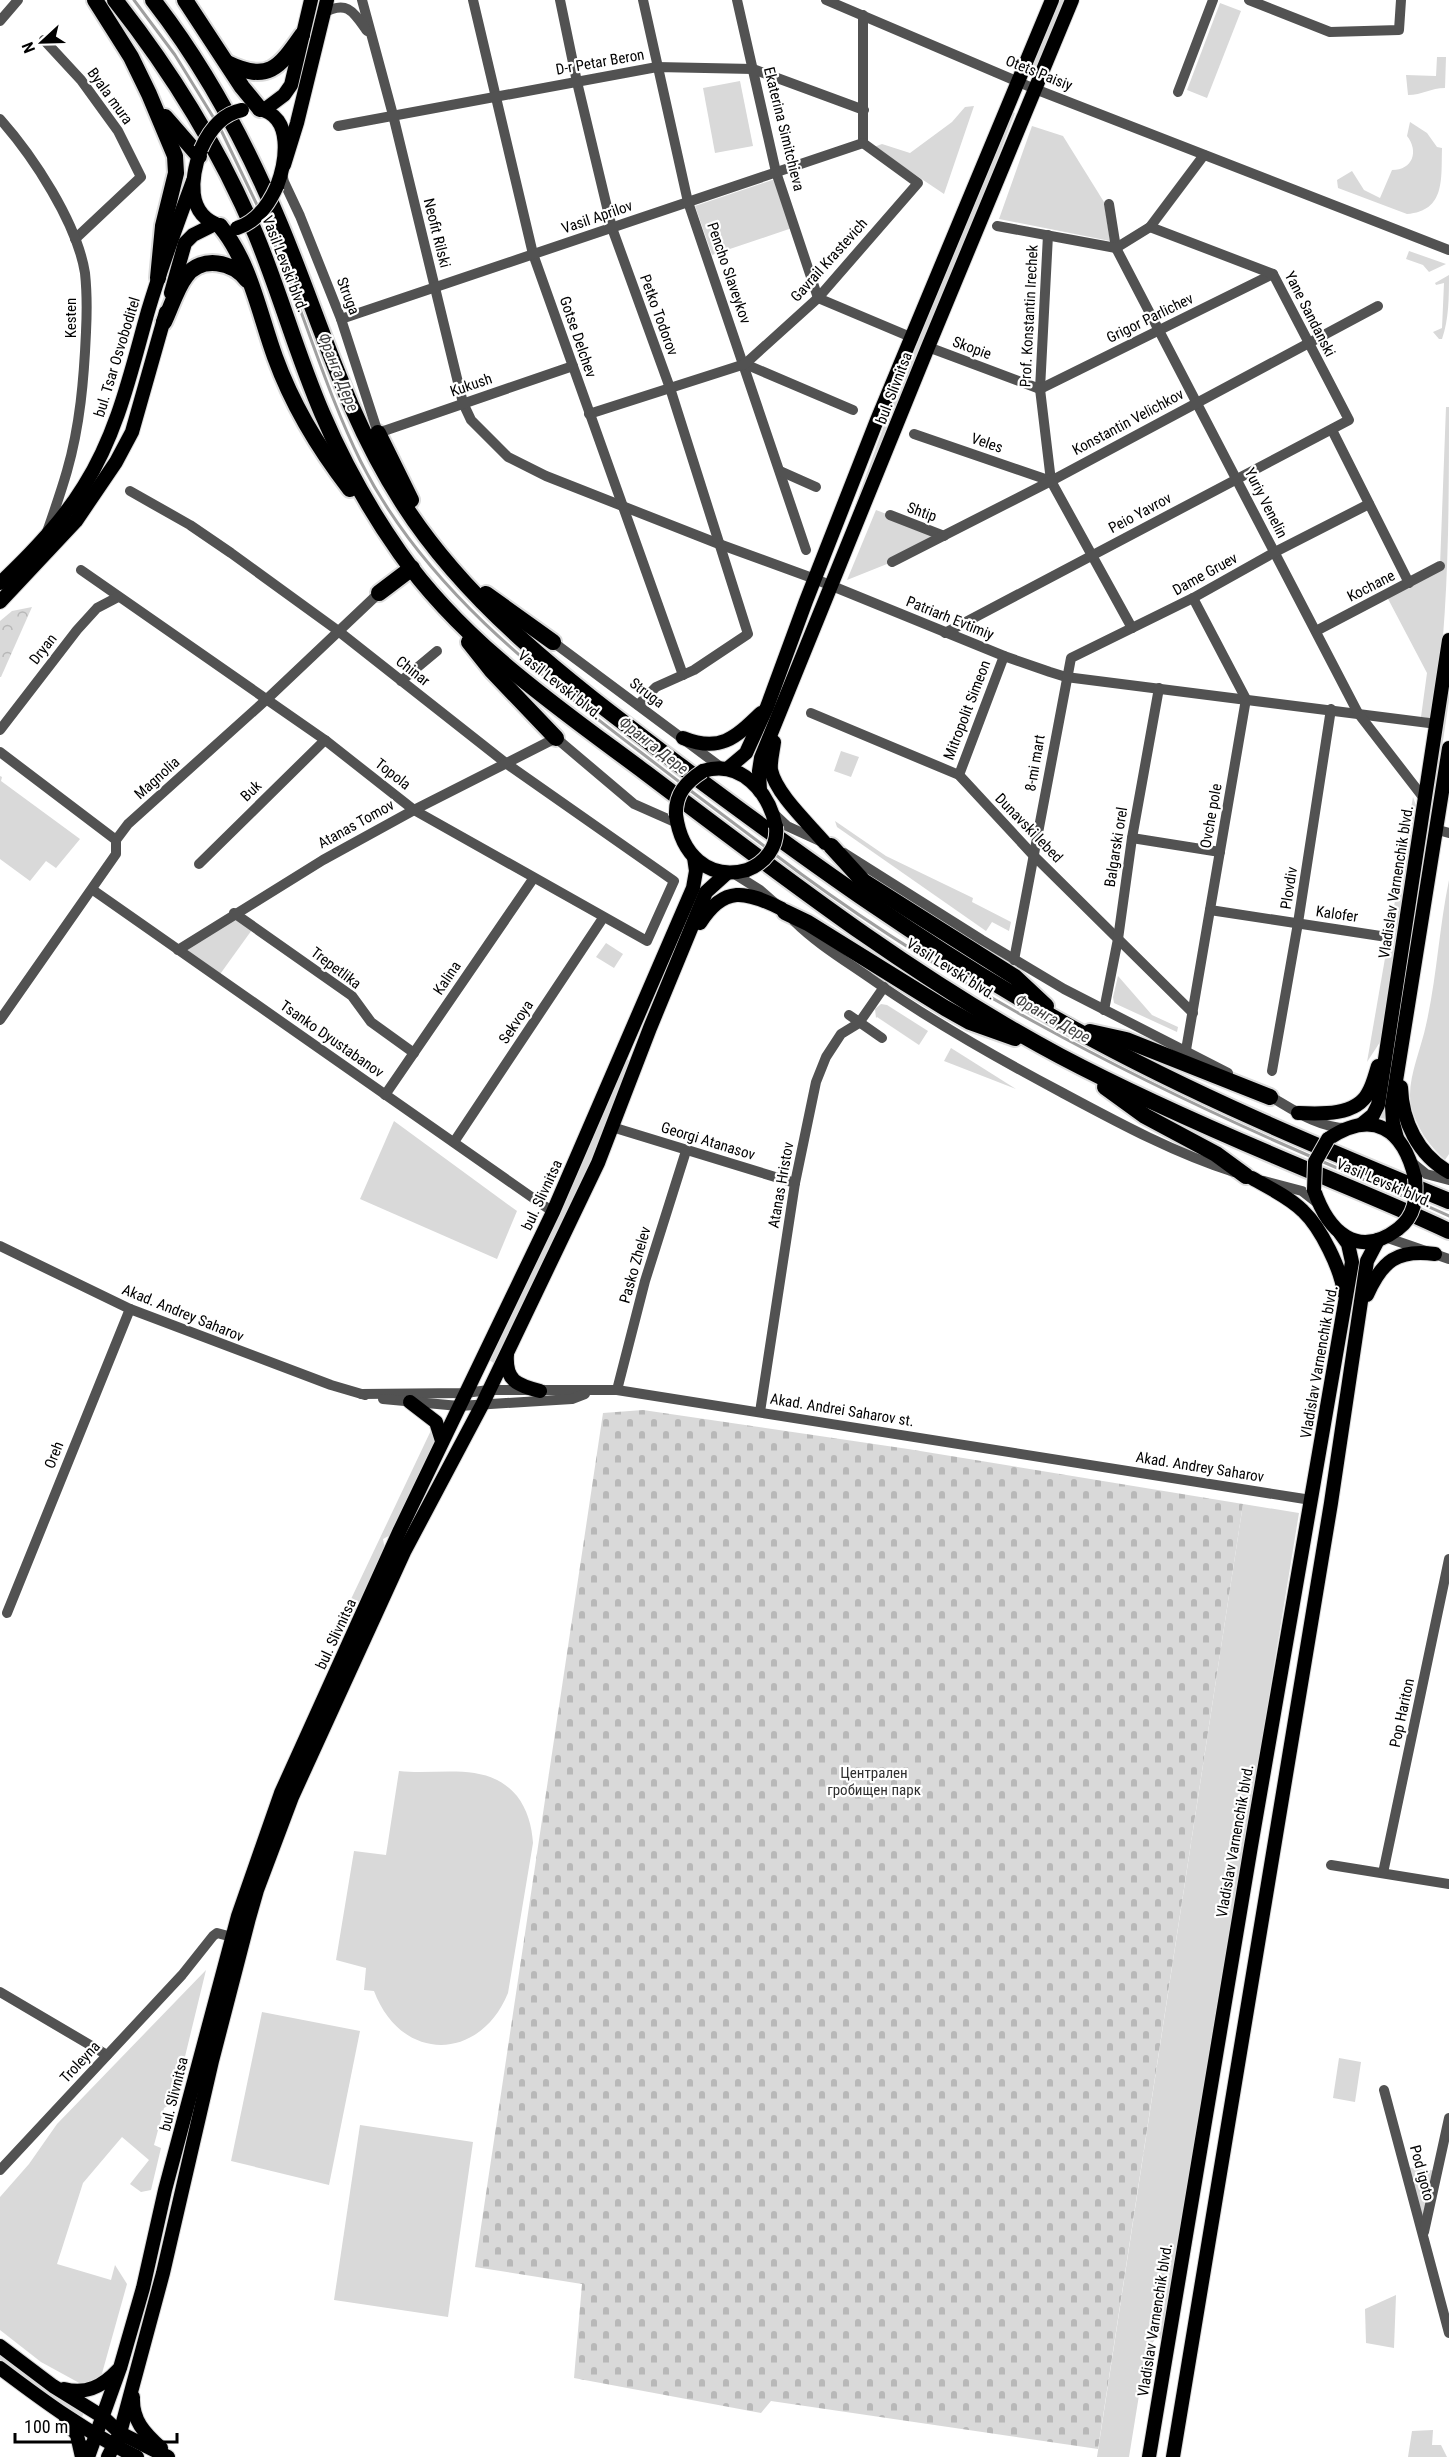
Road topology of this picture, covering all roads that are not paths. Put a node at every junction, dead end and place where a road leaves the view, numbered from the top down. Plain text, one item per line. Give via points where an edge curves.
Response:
1 (18, 0) edge
2 (95, 0) edge
3 (116, 0) edge
4 (153, 0) edge
5 (184, 0) edge
6 (311, 0) edge
7 (362, 0) edge
8 (473, 0) edge
9 (560, 0) edge
10 (643, 0) edge
11 (737, 0) edge
12 (826, 0) edge
13 (1052, 0) edge
14 (1072, 0) edge
15 (1213, 0) edge
16 (1249, 0) edge
17 (1401, 0) edge
18 (325, 7) edge
19 (863, 15) junction
20 (0, 21) edge
21 (302, 35) junction
22 (371, 36) junction
23 (44, 40) dead end
24 (227, 63) junction
25 (657, 67) junction
26 (753, 69) junction
27 (577, 82) junction
28 (1018, 82) junction
29 (1035, 89) junction
30 (1178, 92) dead end
31 (149, 94) junction
32 (497, 96) junction
33 (262, 110) junction
34 (864, 110) junction
35 (393, 116) junction
36 (0, 119) edge
37 (338, 126) dead end
38 (863, 142) junction
39 (200, 153) junction
40 (1204, 155) junction
41 (283, 169) junction
42 (776, 172) junction
43 (193, 181) junction
44 (688, 202) junction
45 (1109, 204) dead end
46 (224, 226) junction
47 (997, 226) dead end
48 (1150, 227) junction
49 (612, 228) junction
50 (1048, 235) junction
51 (75, 239) junction
52 (1116, 248) junction
53 (1449, 250) edge
54 (533, 254) junction
55 (1273, 274) junction
56 (158, 278) junction
57 (250, 283) junction
58 (435, 287) junction
59 (819, 298) junction
60 (1378, 306) dead end
61 (341, 319) junction
62 (164, 322) junction
63 (1159, 330) junction
64 (913, 338) junction
65 (1309, 344) junction
66 (928, 347) junction
67 (745, 364) junction
68 (573, 366) junction
69 (670, 388) junction
70 (1040, 389) junction
71 (1197, 402) junction
72 (463, 404) junction
73 (853, 410) dead end
74 (589, 414) junction
75 (1349, 420) joint
76 (1332, 430) junction
77 (378, 433) junction
78 (483, 433) joint
79 (914, 434) dead end
80 (780, 471) junction
81 (1236, 478) junction
82 (1051, 481) junction
83 (816, 487) dead end
84 (130, 491) dead end
85 (621, 504) junction
86 (1369, 504) junction
87 (890, 516) dead end
88 (46, 535) junction
89 (944, 536) junction
90 (719, 544) junction
91 (433, 547) junction
92 (806, 550) dead end
93 (1275, 552) junction
94 (400, 553) junction
95 (1094, 555) junction
96 (892, 562) dead end
97 (448, 564) junction
98 (1440, 566) dead end
99 (81, 570) dead end
100 (416, 574) junction
101 (815, 579) junction
102 (0, 583) edge
103 (1409, 583) junction
104 (831, 585) junction
105 (379, 593) joint
106 (118, 597) junction
107 (1193, 598) junction
108 (0, 602) edge
109 (1132, 628) junction
110 (337, 630) junction
111 (1316, 631) junction
112 (945, 633) junction
113 (1449, 640) edge
114 (553, 642) joint
115 (437, 651) dead end
116 (1004, 656) junction
117 (683, 675) junction
118 (1066, 677) junction
119 (400, 681) junction
120 (1159, 688) junction
121 (267, 699) junction
122 (1246, 699) junction
123 (638, 705) junction
124 (1331, 709) junction
125 (773, 710) junction
126 (811, 713) dead end
127 (1358, 713) junction
128 (1437, 724) junction
129 (0, 730) edge
130 (556, 738) junction
131 (682, 738) junction
132 (325, 740) junction
133 (1449, 748) edge
134 (0, 752) edge
135 (507, 764) junction
136 (725, 768) junction
137 (958, 775) junction
138 (760, 791) junction
139 (1426, 801) junction
140 (414, 810) junction
141 (772, 812) junction
142 (676, 819) junction
143 (1443, 832) edge
144 (1132, 838) junction
145 (116, 840) junction
146 (828, 844) junction
147 (1220, 852) junction
148 (1034, 856) junction
149 (694, 857) junction
150 (199, 864) dead end
151 (736, 872) junction
152 (533, 879) junction
153 (674, 881) joint
154 (93, 890) junction
155 (783, 910) junction
156 (1210, 910) junction
157 (234, 913) junction
158 (603, 918) junction
159 (1298, 923) junction
160 (1388, 937) dead end
161 (1118, 939) junction
162 (178, 950) junction
163 (682, 950) junction
164 (1014, 960) junction
165 (884, 987) junction
166 (1104, 1010) junction
167 (1193, 1013) junction
168 (849, 1015) dead end
169 (0, 1020) edge
170 (859, 1023) junction
171 (1070, 1027) junction
172 (882, 1038) dead end
173 (1388, 1039) junction
174 (1186, 1050) junction
175 (414, 1053) junction
176 (1061, 1056) junction
177 (621, 1057) junction
178 (1400, 1057) junction
179 (636, 1063) junction
180 (1272, 1071) dead end
181 (385, 1095) junction
182 (1270, 1096) junction
183 (1298, 1113) junction
184 (1362, 1124) junction
185 (612, 1127) junction
186 (1347, 1128) junction
187 (1397, 1138) junction
188 (453, 1142) junction
189 (687, 1150) junction
190 (1410, 1161) junction
191 (1449, 1172) edge
192 (1249, 1177) junction
193 (1449, 1180) edge
194 (795, 1183) junction
195 (1449, 1201) edge
196 (1320, 1205) junction
197 (554, 1212) junction
198 (1449, 1231) edge
199 (1340, 1233) junction
200 (1382, 1238) junction
201 (0, 1246) edge
202 (1435, 1254) junction
203 (1449, 1259) edge
204 (1345, 1306) junction
205 (1361, 1308) junction
206 (130, 1310) junction
207 (507, 1353) junction
208 (489, 1390) junction
209 (617, 1390) junction
210 (540, 1391) junction
211 (594, 1391) junction
212 (465, 1393) junction
213 (361, 1394) junction
214 (410, 1402) junction
215 (482, 1405) junction
216 (459, 1406) junction
217 (760, 1412) junction
218 (442, 1441) junction
219 (1311, 1500) junction
220 (1449, 1559) edge
221 (7, 1613) dead end
222 (1444, 1617) edge
223 (1331, 1865) dead end
224 (1383, 1873) junction
225 (1449, 1884) edge
226 (232, 1937) junction
227 (0, 1992) edge
228 (107, 2055) junction
229 (1384, 2091) dead end
230 (1449, 2118) edge
231 (0, 2170) edge
232 (1423, 2236) junction
233 (1449, 2331) edge
234 (0, 2346) edge
235 (0, 2368) edge
236 (120, 2368) junction
237 (133, 2385) junction
238 (53, 2386) junction
239 (58, 2413) junction
240 (103, 2417) junction
241 (120, 2433) junction
242 (96, 2436) junction
243 (111, 2452) edge
244 (82, 2457) edge
245 (88, 2457) edge
246 (136, 2457) edge
247 (169, 2457) edge
248 (1149, 2457) edge
249 (1173, 2457) edge

1 - 20 street
2 - 31 highway
3 - 94 highway, Vasil Levski blvd. via 173,80 230,177 259,242 322,414 349,471
4 - 91 highway, Vasil Levski blvd. via 235,126 280,226 361,431
5 - 24 highway
6 - 21 main road
7 - 22 street, Neofit Rilski
8 - 32 street, Gotse Delchev
9 - 27 street, Petko Todorov
10 - 25 street, Pencho Slaveykov
11 - 26 street, Ekaterina Simitchieva
12 - 19 street, Otets Paisiy
13 - 28 main road, bul. Slivnitsa
14 - 29 main road, bul. Slivnitsa
15 - 30 street
16 - 17 street via 1330,32 1399,30
18 - 22 street, Neofit Rilski via 346,7
18 - 41 main road
19 - 28 street, Otets Paisiy
19 - 34 street
21 - 24 highway via 285,60 270,70 250,73
21 - 33 main road via 291,85 284,95
22 - 35 street, Neofit Rilski
23 - 51 street, Byala mura via 81,80 118,131 141,177
24 - 33 highway
25 - 26 street, D-r Petar Beron
25 - 27 street, D-r Petar Beron
25 - 44 street, Pencho Slaveykov
26 - 34 street, D-r Petar Beron
26 - 42 street, Ekaterina Simitchieva
27 - 32 street, D-r Petar Beron
27 - 49 street, Petko Todorov
28 - 29 street, Otets Paisiy
28 - 64 main road, bul. Slivnitsa
29 - 40 street, Otets Paisiy
29 - 66 main road, bul. Slivnitsa
31 - 39 highway
31 - 56 highway via 177,165 163,226
32 - 35 street, D-r Petar Beron
32 - 54 street, Gotse Delchev
33 - 39 main road, bridge via 230,113 210,132
33 - 41 main road via 282,128
34 - 38 street
35 - 37 street, D-r Petar Beron
35 - 58 street, Neofit Rilski
36 - 51 street, Kesten via 44,178
38 - 42 street, Vasil Aprilov
38 - 59 street, Gavrail Krastevich via 918,183
39 - 43 main road
40 - 48 street
40 - 53 street, Otets Paisiy
41 - 46 main road, bridge via 277,186 253,219
41 - 61 street, Struga via 284,182
42 - 44 street, Vasil Aprilov
42 - 59 street, Ekaterina Simitchieva
43 - 46 main road via 198,210
43 - 56 main road, bul. Tsar Osvoboditel
44 - 49 street, Vasil Aprilov
44 - 67 street, Pencho Slaveykov
45 - 52 street, Yuriy Venelin
46 - 57 highway
46 - 62 main road via 194,235 185,243
47 - 50 street
48 - 52 street
48 - 55 street, Yane Sandanski
49 - 54 street, Vasil Aprilov
49 - 69 street, Petko Todorov
50 - 52 street
50 - 70 street, Prof. Konstantin Irechek
51 - 88 street, Kesten via 87,305 81,395 67,471
52 - 63 street, Yuriy Venelin
54 - 58 street, Vasil Aprilov
54 - 68 street, Gotse Delchev
55 - 63 street, Grigor Parlichev
55 - 65 street, Yane Sandanski
56 - 88 main road, bul. Tsar Osvoboditel via 118,416 85,485
57 - 62 highway via 224,264 195,268 185,277
57 - 94 highway via 276,359 308,424 331,464
58 - 61 street, Vasil Aprilov
58 - 72 street, Neofit Rilski
59 - 64 street
59 - 67 street, Gavrail Krastevich
60 - 65 street, Konstantin Velichkov
61 - 77 street, Struga
62 - 108 main road via 132,432 116,462 76,520
63 - 70 street, Grigor Parlichev
63 - 71 street, Yuriy Venelin
64 - 101 main road, bul. Slivnitsa
65 - 71 street, Konstantin Velichkov
65 - 75 street, Yane Sandanski
66 - 70 street, Skopie
66 - 104 main road, bul. Slivnitsa
67 - 69 street, Gavrail Krastevich
67 - 73 street
67 - 80 street, Pencho Slaveykov
68 - 72 street, Kukush
68 - 74 street, Gotse Delchev
69 - 74 street, Gavrail Krastevich
69 - 90 street, Petko Todorov
70 - 82 street, Prof. Konstantin Irechek
71 - 81 street, Yuriy Venelin
71 - 82 street, Konstantin Velichkov
72 - 77 street, Kukush
72 - 78 street, Neofit Rilski
74 - 85 street, Gotse Delchev
75 - 76 street, Peio Yavrov
76 - 81 street, Peio Yavrov
76 - 86 street
77 - 91 highway
78 - 85 street, Patriarh Evtimiy via 507,457
79 - 82 street, Veles
80 - 83 street
80 - 92 street, Pencho Slaveykov
81 - 93 street, Yuriy Venelin
81 - 95 street, Peio Yavrov
82 - 89 street, Konstantin Velichkov
82 - 95 street, Prof. Konstantin Irechek
84 - 110 street, Chinar via 190,525
85 - 90 street, Patriarh Evtimiy
85 - 117 street, Gotse Delchev
86 - 93 street, Dame Gruev
86 - 103 street
87 - 89 street, Shtip
88 - 102 main road, bul. Tsar Osvoboditel
89 - 96 street, Konstantin Velichkov
90 - 101 street, Patriarh Evtimiy
90 - 117 street, Petko Todorov via 748,634
91 - 97 highway, Vasil Levski blvd.
93 - 107 street, Dame Gruev
93 - 111 street, Yuriy Venelin
94 - 100 highway, Vasil Levski blvd.
95 - 109 street, Prof. Konstantin Irechek
95 - 112 street, Peio Yavrov
97 - 114 highway
97 - 171 highway, Vasil Levski blvd. via 502,622 575,685 795,852 908,931
98 - 103 street, Kochane
99 - 106 street, Topola
100 - 105 highway
100 - 130 highway via 492,671
100 - 176 highway, Vasil Levski blvd. via 475,637 527,683 783,878 916,970
101 - 104 street, Patriarh Evtimiy
101 - 125 main road, bul. Slivnitsa
103 - 111 street, Kochane
104 - 112 street, Patriarh Evtimiy
104 - 125 main road, bul. Slivnitsa
105 - 110 street, Magnolia
106 - 121 street, Topola
106 - 129 street, Dryan via 97,608 77,630
107 - 109 street, Dame Gruev
107 - 122 street
109 - 118 street, Dame Gruev via 1071,658
110 - 119 street, Chinar
110 - 121 street, Magnolia
111 - 127 street, Yuriy Venelin
112 - 116 street, Patriarh Evtimiy
113 - 128 main road, Vladislav Varnenchik blvd.
114 - 123 street, Struga
115 - 119 street
116 - 118 street, Patriarh Evtimiy
116 - 137 street, Mitropolit Simeon
117 - 123 street via 656,687
118 - 120 street, Patriarh Evtimiy
118 - 148 street, 8-mi mart
119 - 135 street, Chinar
120 - 122 street, Patriarh Evtimiy
120 - 144 street, Balgarski orel
121 - 132 street, Topola
121 - 145 street, Magnolia via 128,824
122 - 124 street, Patriarh Evtimiy
122 - 147 street, Ovche pole
123 - 131 street, Struga
124 - 127 street, Patriarh Evtimiy
124 - 159 street, Plovdiv
125 - 131 main road via 718,743 704,746
125 - 136 main road, bul. Slivnitsa via 746,753
125 - 138 main road, bul. Slivnitsa via 760,764
125 - 146 main road via 772,774
126 - 137 street, Dunavski lebed
127 - 128 street, Patriarh Evtimiy
127 - 139 street, Yuriy Venelin
128 - 139 main road, Vladislav Varnenchik blvd.
130 - 135 street, Atanas Tomov
130 - 142 street via 634,804
131 - 136 street, Struga
132 - 140 street, Topola
132 - 150 street, Buk
133 - 143 main road
134 - 145 street
135 - 140 street, Atanas Tomov
135 - 153 street, Chinar
136 - 138 main road via 748,778
136 - 142 main road, bridge via 703,771 692,779 679,793
137 - 148 street, Dunavski lebed
138 - 141 main road
139 - 173 main road, Vladislav Varnenchik blvd.
140 - 152 street, Topola
140 - 157 street, Atanas Tomov
141 - 146 street via 787,826
141 - 151 main road, bridge via 776,841 769,855 759,865
142 - 149 main road
143 - 178 main road
144 - 147 street
144 - 161 street, Balgarski orel
145 - 154 street, Magnolia via 116,854
146 - 164 street
146 - 171 highway via 864,881 1015,977
147 - 156 street, Ovche pole
148 - 161 street, Dunavski lebed
148 - 164 street, 8-mi mart
149 - 151 main road via 710,870
149 - 177 main road, bul. Slivnitsa via 693,888
151 - 155 street
151 - 163 main road, bul. Slivnitsa via 706,892
152 - 158 street, Topola
152 - 175 street, Kalina
153 - 158 street, Topola via 647,941
154 - 162 street, Tsanko Dyustabanov
154 - 169 street, Magnolia
155 - 163 main road via 753,895 728,896 711,906
155 - 165 street via 803,930
155 - 176 highway via 962,1017
156 - 159 street, Kalofer
156 - 167 street, Ovche pole
157 - 162 street, Atanas Tomov
157 - 175 street, Trepetlika via 352,996 371,1022
158 - 188 street, Sekvoya
159 - 160 street, Kalofer
159 - 180 street, Plovdiv
161 - 166 street, Balgarski orel
161 - 167 street, Dunavski lebed
162 - 181 street, Tsanko Dyustabanov
163 - 179 main road, bul. Slivnitsa
164 - 166 street
165 - 170 street, Atanas Hristov
165 - 192 street via 952,1032 1088,1107 1187,1156
166 - 174 street
167 - 174 street, Ovche pole
168 - 170 street
170 - 172 street
170 - 194 street, Atanas Hristov via 841,1034 816,1082
171 - 182 highway via 1126,1040
171 - 195 highway, Vasil Levski blvd. via 1203,1095
173 - 183 main road via 1368,1093 1360,1102 1328,1113
173 - 184 main road, Vladislav Varnenchik blvd. via 1378,1105
174 - 182 street
175 - 181 street, Kalina
176 - 192 highway via 1144,1116
176 - 198 highway, Vasil Levski blvd. via 1182,1116
177 - 179 main road
177 - 197 main road, bul. Slivnitsa
178 - 187 main road via 1392,1106
178 - 191 main road via 1401,1101 1407,1121 1422,1149
179 - 185 main road, bul. Slivnitsa
181 - 188 street, Tsanko Dyustabanov
182 - 183 street
183 - 186 street via 1329,1127
184 - 186 main road
184 - 187 main road via 1384,1129
185 - 189 street, Georgi Atanasov
185 - 207 main road, bul. Slivnitsa
186 - 196 main road, bridge via 1328,1139 1316,1162 1314,1190
187 - 190 main road
188 - 197 street, Tsanko Dyustabanov
189 - 194 street, Georgi Atanasov
189 - 209 street, Pasko Zhelev via 645,1281
190 - 193 street via 1426,1174
190 - 200 main road, bridge via 1415,1178 1413,1210 1407,1221
192 - 196 street via 1302,1191
192 - 204 main road via 1297,1206 1309,1218 1338,1267
194 - 217 street, Atanas Hristov
196 - 199 main road
197 - 212 main road, bul. Slivnitsa
199 - 200 main road via 1361,1242
199 - 204 main road, Vladislav Varnenchik blvd. via 1352,1256
200 - 202 street
200 - 205 main road, Vladislav Varnenchik blvd. via 1367,1262
201 - 206 street, Akad. Andrey Saharov
202 - 203 street
202 - 205 main road via 1411,1253 1388,1262 1375,1277
204 - 219 main road, Vladislav Varnenchik blvd.
205 - 249 main road, Vladislav Varnenchik blvd.
206 - 213 street, Akad. Andrey Saharov
206 - 221 street, Oreh
207 - 208 main road, bul. Slivnitsa
207 - 210 main road via 511,1378 523,1387
208 - 210 street, Akad. Andrey Saharov
208 - 212 street, Akad. Andrey Saharov
208 - 215 main road, bul. Slivnitsa
209 - 211 street, Akad. Andrei Saharov st.
209 - 217 street, Akad. Andrei Saharov st.
210 - 211 street, Akad. Andrey Saharov
211 - 215 street via 572,1399
212 - 213 street, Akad. Andrey Saharov
212 - 216 main road, bul. Slivnitsa
213 - 214 street, Akad. Andrey Saharov
214 - 216 street, Akad. Andrey Saharov
214 - 218 main road via 436,1422
215 - 216 street, Akad. Andrey Saharov
215 - 237 main road, bul. Slivnitsa via 373,1616 292,1797 264,1870 212,2061
216 - 218 main road, bul. Slivnitsa
217 - 219 street, Akad. Andrey Saharov
218 - 226 main road, bul. Slivnitsa via 281,1794
219 - 248 main road, Vladislav Varnenchik blvd.
220 - 222 street, Pop Hariton
222 - 224 street, Pop Hariton
223 - 224 street
224 - 225 street
226 - 228 street, Troleyna via 215,1934
226 - 236 main road, bul. Slivnitsa
227 - 228 street
228 - 231 street, Troleyna
229 - 232 street, Pod igoto
230 - 232 street
232 - 233 street, Pod igoto
234 - 238 main road
235 - 239 main road
236 - 238 main road via 102,2385 89,2390
236 - 240 main road, bul. Slivnitsa
237 - 241 main road, bul. Slivnitsa
237 - 247 main road via 132,2407 138,2423
238 - 240 main road
239 - 242 main road
239 - 244 main road via 77,2435
240 - 241 main road
240 - 242 main road, bul. Slivnitsa
241 - 243 main road, bul. Slivnitsa
241 - 247 main road
242 - 243 main road
242 - 245 main road, bul. Slivnitsa
243 - 246 main road

